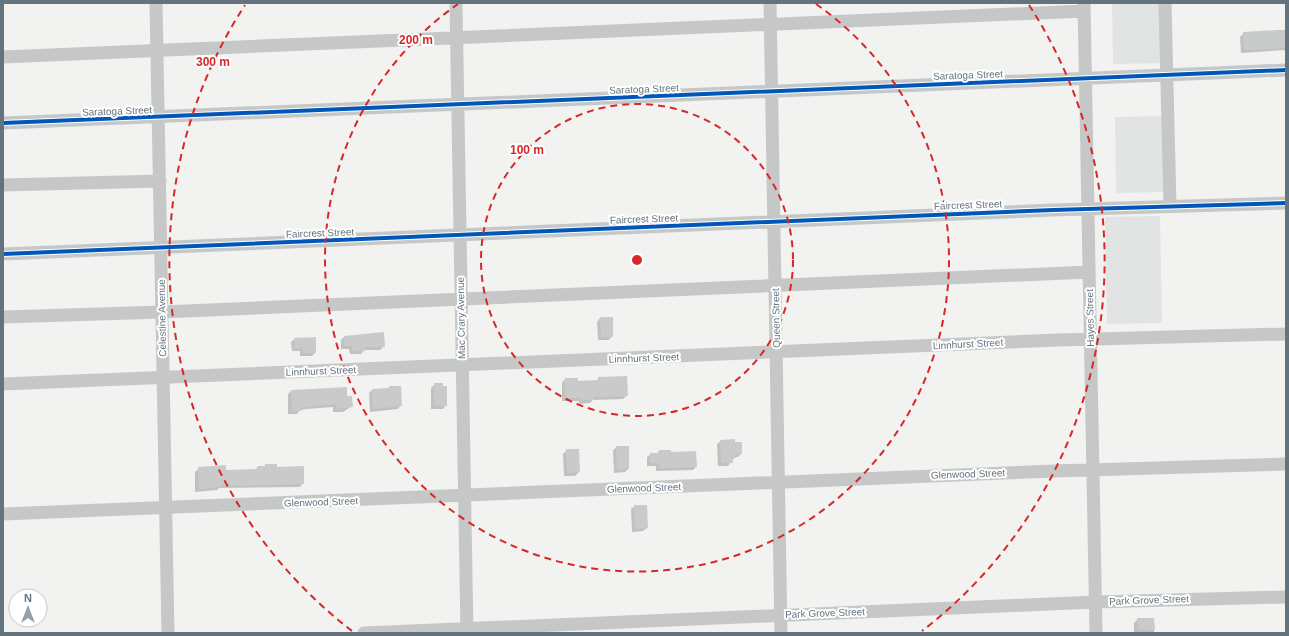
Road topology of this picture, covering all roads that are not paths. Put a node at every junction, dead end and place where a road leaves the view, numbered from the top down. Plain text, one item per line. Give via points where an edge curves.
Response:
1 (156, 3) edge
2 (456, 3) edge
3 (770, 3) edge
4 (1165, 3) edge
5 (1084, 7) edge
6 (770, 24) junction
7 (456, 39) junction
8 (157, 51) junction
9 (3, 57) edge
10 (1286, 70) edge
11 (1167, 75) junction
12 (1085, 78) junction
13 (772, 91) junction
14 (458, 105) junction
15 (159, 117) junction
16 (3, 123) edge
17 (160, 181) junction
18 (3, 185) edge
19 (1286, 203) edge
20 (1170, 206) junction
21 (1088, 209) junction
22 (774, 222) junction
23 (460, 235) junction
24 (161, 248) junction
25 (3, 254) edge
26 (1089, 272) junction
27 (775, 285) junction
28 (461, 299) junction
29 (162, 312) junction
30 (3, 317) edge
31 (1286, 334) edge
32 (1090, 339) junction
33 (776, 352) junction
34 (462, 366) junction
35 (163, 378) junction
36 (3, 384) edge
37 (1286, 464) edge
38 (1093, 470) junction
39 (779, 482) junction
40 (464, 496) junction
41 (166, 509) junction
42 (3, 514) edge
43 (1286, 597) edge
44 (1096, 602) junction
45 (781, 615) junction
46 (466, 631) edge
47 (168, 633) edge
48 (364, 633) edge
49 (781, 633) edge
50 (1096, 633) edge

1 - 8 street, Celestine Avenue
2 - 7 street, Mac Crary Avenue
3 - 6 street, Queen Street
4 - 11 street
5 - 6 street
5 - 12 street, Hayes Street
6 - 7 street
6 - 13 street, Queen Street
7 - 8 street
7 - 14 street, Mac Crary Avenue
8 - 9 street
8 - 15 street, Celestine Avenue
10 - 11 street, Saratoga Street
11 - 12 street, Saratoga Street
11 - 20 street
12 - 13 street, Saratoga Street
12 - 21 street, Hayes Street
13 - 14 street, Saratoga Street
13 - 22 street, Queen Street
14 - 15 street, Saratoga Street
14 - 23 street, Mac Crary Avenue
15 - 16 street, Saratoga Street
15 - 17 street, Celestine Avenue
17 - 18 street
17 - 24 street, Celestine Avenue
19 - 20 street, Faircrest Street
20 - 21 street, Faircrest Street
21 - 22 street, Faircrest Street
21 - 26 street, Hayes Street
22 - 23 street, Faircrest Street
22 - 27 street, Queen Street
23 - 24 street, Faircrest Street
23 - 28 street, Mac Crary Avenue
24 - 25 street, Faircrest Street
24 - 29 street, Celestine Avenue
26 - 27 street
26 - 32 street, Hayes Street
27 - 28 street
27 - 33 street, Queen Street
28 - 29 street
28 - 34 street, Mac Crary Avenue
29 - 30 street
29 - 35 street, Celestine Avenue
31 - 32 street, Linnhurst Street
32 - 33 street, Linnhurst Street
32 - 38 street, Hayes Street
33 - 34 street, Linnhurst Street
33 - 39 street, Queen Street
34 - 35 street, Linnhurst Street
34 - 40 street, Mac Crary Avenue
35 - 36 street, Linnhurst Street
35 - 41 street, Celestine Avenue
37 - 38 street, Glenwood Street
38 - 39 street, Glenwood Street
38 - 44 street, Hayes Street
39 - 40 street, Glenwood Street
39 - 45 street, Queen Street
40 - 41 street, Glenwood Street
40 - 46 street, Mac Crary Avenue
41 - 42 street, Glenwood Street
41 - 47 street, Celestine Avenue
43 - 44 street, Park Grove Street
44 - 45 street, Park Grove Street
44 - 50 street, Hayes Street
45 - 46 street, Park Grove Street
45 - 49 street, Queen Street
46 - 48 street, Park Grove Street

